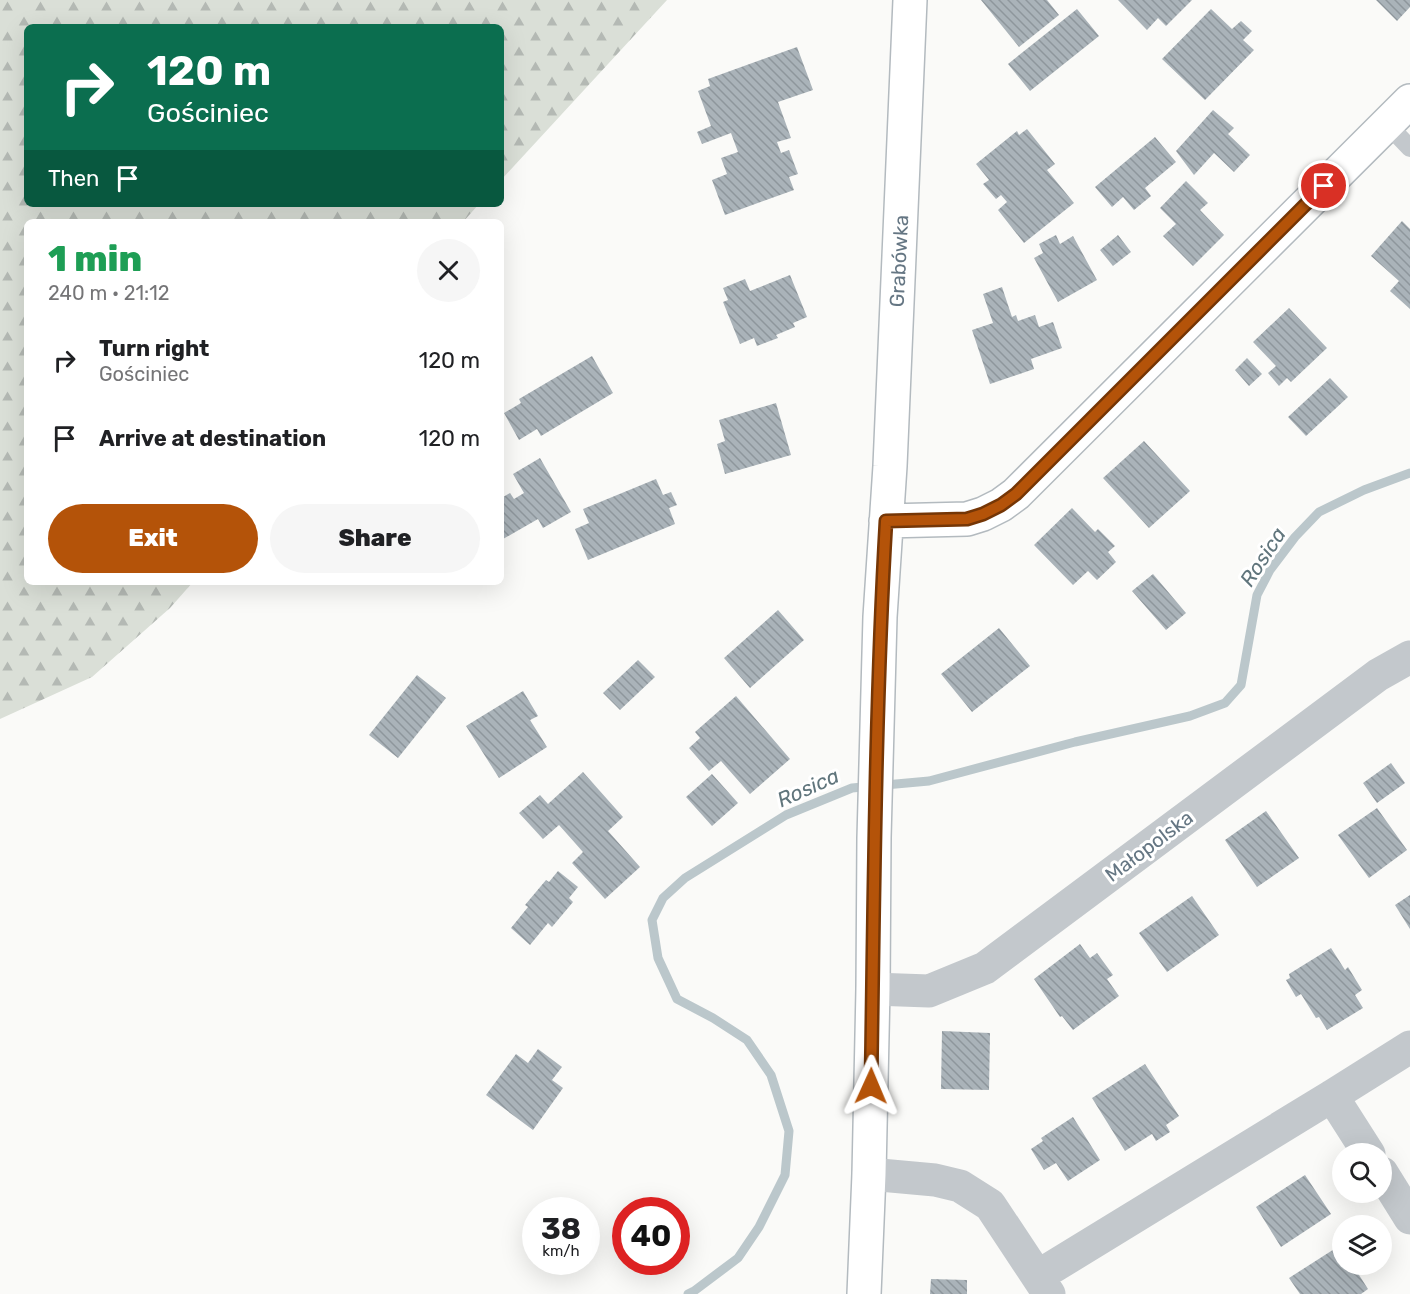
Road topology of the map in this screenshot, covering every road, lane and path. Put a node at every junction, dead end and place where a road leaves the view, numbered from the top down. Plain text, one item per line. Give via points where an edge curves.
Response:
1 (910, 0) edge
2 (1410, 101) edge
3 (1387, 124) junction
4 (1410, 148) edge
5 (886, 521) junction
6 (1410, 657) edge
7 (873, 989) junction
8 (1410, 1047) edge
9 (1332, 1096) junction
10 (1362, 1143) edge
11 (869, 1174) junction
12 (1392, 1189) edge
13 (1410, 1218) edge
14 (1043, 1285) edge
15 (864, 1294) edge

1 - 5 street, Grabówka
2 - 3 street
3 - 4 lane
3 - 5 street via 1016,494 967,519
5 - 7 street, Grabówka via 880,616
6 - 7 street, Małopolska via 1378,675 985,968 929,992
7 - 11 street, Grabówka
8 - 9 street
9 - 10 street
9 - 14 street
11 - 14 street via 960,1186 990,1205
11 - 15 street, Grabówka
12 - 13 street

